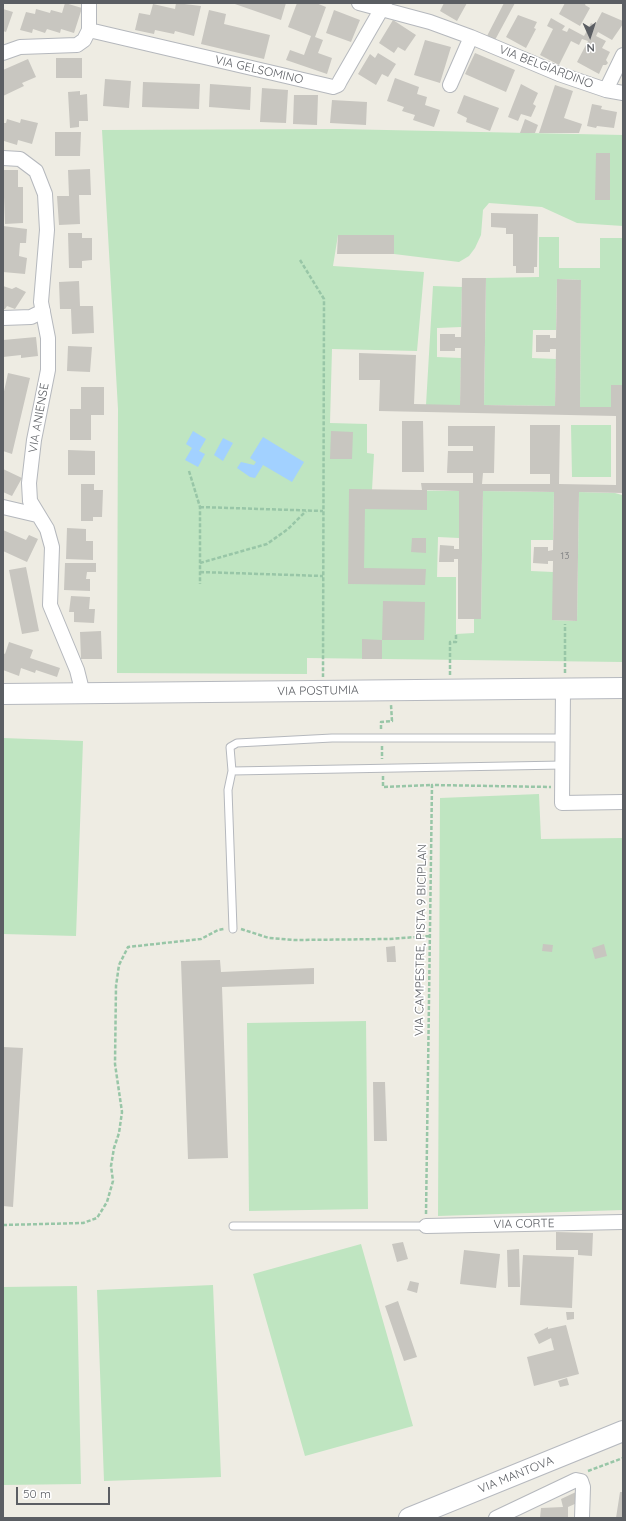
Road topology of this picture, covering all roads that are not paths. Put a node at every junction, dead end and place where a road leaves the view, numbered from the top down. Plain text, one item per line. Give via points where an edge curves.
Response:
1 (89, 3) edge
2 (359, 3) edge
3 (383, 6) edge
4 (89, 30) junction
5 (471, 36) junction
6 (3, 53) edge
7 (623, 55) edge
8 (450, 85) dead end
9 (606, 90) junction
10 (623, 93) edge
11 (3, 158) edge
12 (42, 311) junction
13 (3, 318) edge
14 (3, 507) edge
15 (37, 515) junction
16 (564, 684) junction
17 (623, 688) edge
18 (83, 694) junction
19 (6, 695) edge
20 (563, 738) junction
21 (563, 765) junction
22 (232, 771) junction
23 (623, 802) edge
24 (233, 929) road end
25 (623, 1222) edge
26 (233, 1226) dead end
27 (426, 1226) joint
28 (623, 1431) edge
29 (409, 1518) edge
30 (496, 1518) edge
31 (582, 1518) edge

1 - 4 street
2 - 3 street, VIA BELGIARDINO
3 - 4 street, VIA GELSOMINO via 338,85 333,87
3 - 5 street, VIA BELGIARDINO
4 - 6 street via 84,40 77,45 20,47
5 - 8 street
5 - 9 street, VIA BELGIARDINO via 559,74
7 - 9 street
9 - 10 street, VIA BELGIARDINO
11 - 12 street, VIA ANIENSE via 20,158 36,171 45,194 47,230
12 - 13 street via 31,317
12 - 15 street, VIA ANIENSE via 48,338 48,370 34,440 29,483 30,501
14 - 15 street
15 - 18 street, VIA ANIENSE via 47,529 52,547 50,605 77,670
16 - 17 street, VIA POSTUMIA
16 - 18 street, VIA POSTUMIA via 450,690
16 - 20 street
18 - 19 street, VIA POSTUMIA
20 - 21 street
20 - 22 lane via 332,738 237,743 230,747
21 - 22 lane
21 - 23 street via 562,803
22 - 24 lane via 228,790
25 - 27 street, VIA CORTE
26 - 27 lane
28 - 29 street, VIA MANTOVA
30 - 31 street via 576,1480 581,1481

